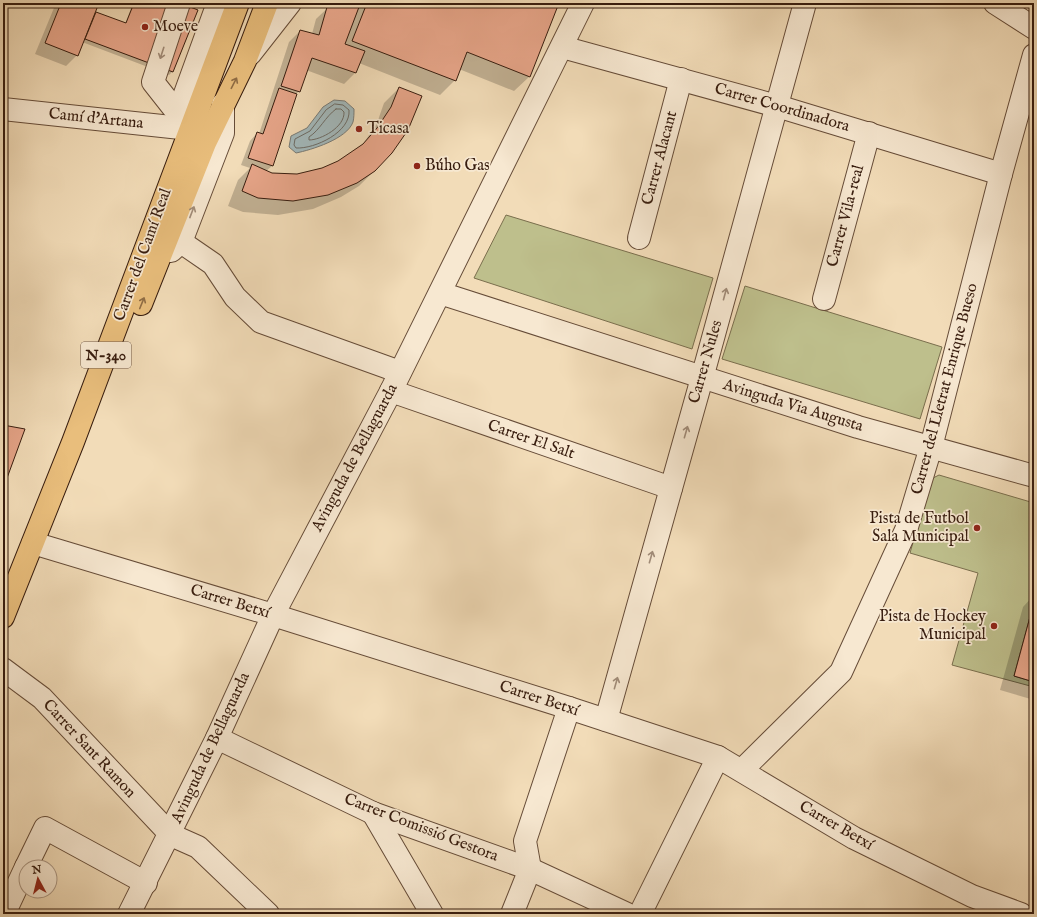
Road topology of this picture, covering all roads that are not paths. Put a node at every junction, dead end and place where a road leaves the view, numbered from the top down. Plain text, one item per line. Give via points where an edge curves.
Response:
1 (179, 3) edge
2 (218, 3) edge
3 (238, 3) edge
4 (267, 3) edge
5 (290, 3) edge
6 (583, 3) edge
7 (805, 3) edge
8 (995, 3) edge
9 (1025, 15) edge
10 (562, 47) junction
11 (1034, 55) edge
12 (245, 61) junction
13 (681, 79) junction
14 (223, 104) junction
15 (777, 106) junction
16 (3, 109) edge
17 (184, 121) junction
18 (869, 133) junction
19 (1001, 174) junction
20 (639, 238) dead end
21 (181, 242) junction
22 (156, 266) junction
23 (440, 293) junction
24 (824, 299) dead end
25 (400, 372) junction
26 (702, 378) junction
27 (391, 391) junction
28 (73, 442) junction
29 (931, 447) junction
30 (1034, 476) edge
31 (670, 488) junction
32 (32, 543) junction
33 (273, 615) junction
34 (3, 617) edge
35 (3, 669) edge
36 (569, 708) junction
37 (606, 720) junction
38 (217, 738) junction
39 (718, 757) junction
40 (742, 770) junction
41 (373, 813) junction
42 (171, 835) junction
43 (30, 859) edge
44 (530, 869) junction
45 (146, 883) junction
46 (18, 884) edge
47 (4, 914) edge
48 (129, 914) edge
49 (268, 914) edge
50 (432, 914) edge
51 (512, 914) edge
52 (627, 914) edge
53 (640, 914) edge
54 (1022, 914) edge

1 -> 17 street via 153,82
2 - 17 street
3 - 17 highway, Carrer del Camí Real / N-340
4 - 12 highway
5 - 12 street
6 - 10 street, Avinguda de Bellaguarda
7 - 15 street, Carrer Nules
8 - 9 street
10 - 13 street, Carrer Coordinadora
10 - 23 street, Avinguda de Bellaguarda
11 - 19 street, Carrer del Lletrat Enrique Bueso
14 -> 12 highway
13 - 15 street, Carrer Coordinadora
13 - 20 street, Carrer Alacant
21 -> 14 street via 223,133
14 - 22 highway via 205,142
15 - 18 street, Carrer Coordinadora
26 -> 15 street, Carrer Nules
16 - 17 street, Camí d'Artana
17 - 28 highway, Carrer del Camí Real / N-340
18 - 19 street, Carrer Coordinadora
18 - 24 street, Carrer Vila-real
19 - 29 street, Carrer del Lletrat Enrique Bueso
21 - 22 street
21 - 25 street via 213,264 234,297 261,322
28 -> 22 highway via 94,417 105,396
23 - 25 street, Avinguda de Bellaguarda
23 - 26 street, Avinguda Via Augusta
25 - 27 street, Avinguda de Bellaguarda
26 - 29 street, Avinguda Via Augusta
31 -> 26 street, Carrer Nules
27 - 31 street, Carrer El Salt
27 - 33 street, Avinguda de Bellaguarda
28 - 32 highway, Carrer del Camí Real / N-340
29 - 30 street, Avinguda Via Augusta
29 - 40 street, Carrer del Lletrat Enrique Bueso via 906,530 841,672
37 -> 31 street, Carrer Nules
32 - 33 street, Carrer Betxí
32 - 34 highway, Carrer del Camí Real / N-340
33 - 36 street, Carrer Betxí
33 - 38 street, Avinguda de Bellaguarda
35 - 42 street, Carrer Sant Ramon via 42,698
36 - 37 street, Carrer Betxí
36 - 44 street via 525,841
37 - 39 street, Carrer Betxí
38 - 41 street, Carrer Comissió Gestora
38 - 42 street, Avinguda de Bellaguarda
39 - 40 street, Carrer Betxí
39 - 53 street
40 - 54 street, Carrer Betxí via 854,838 972,896
41 - 44 street, Carrer Comissió Gestora
41 - 50 street
42 - 45 street, Avinguda de Bellaguarda
42 - 49 street via 198,847
43 - 45 street via 45,828
44 - 51 street
44 - 52 street, Carrer Comissió Gestora
45 - 48 street, Avinguda de Bellaguarda
46 - 47 street

